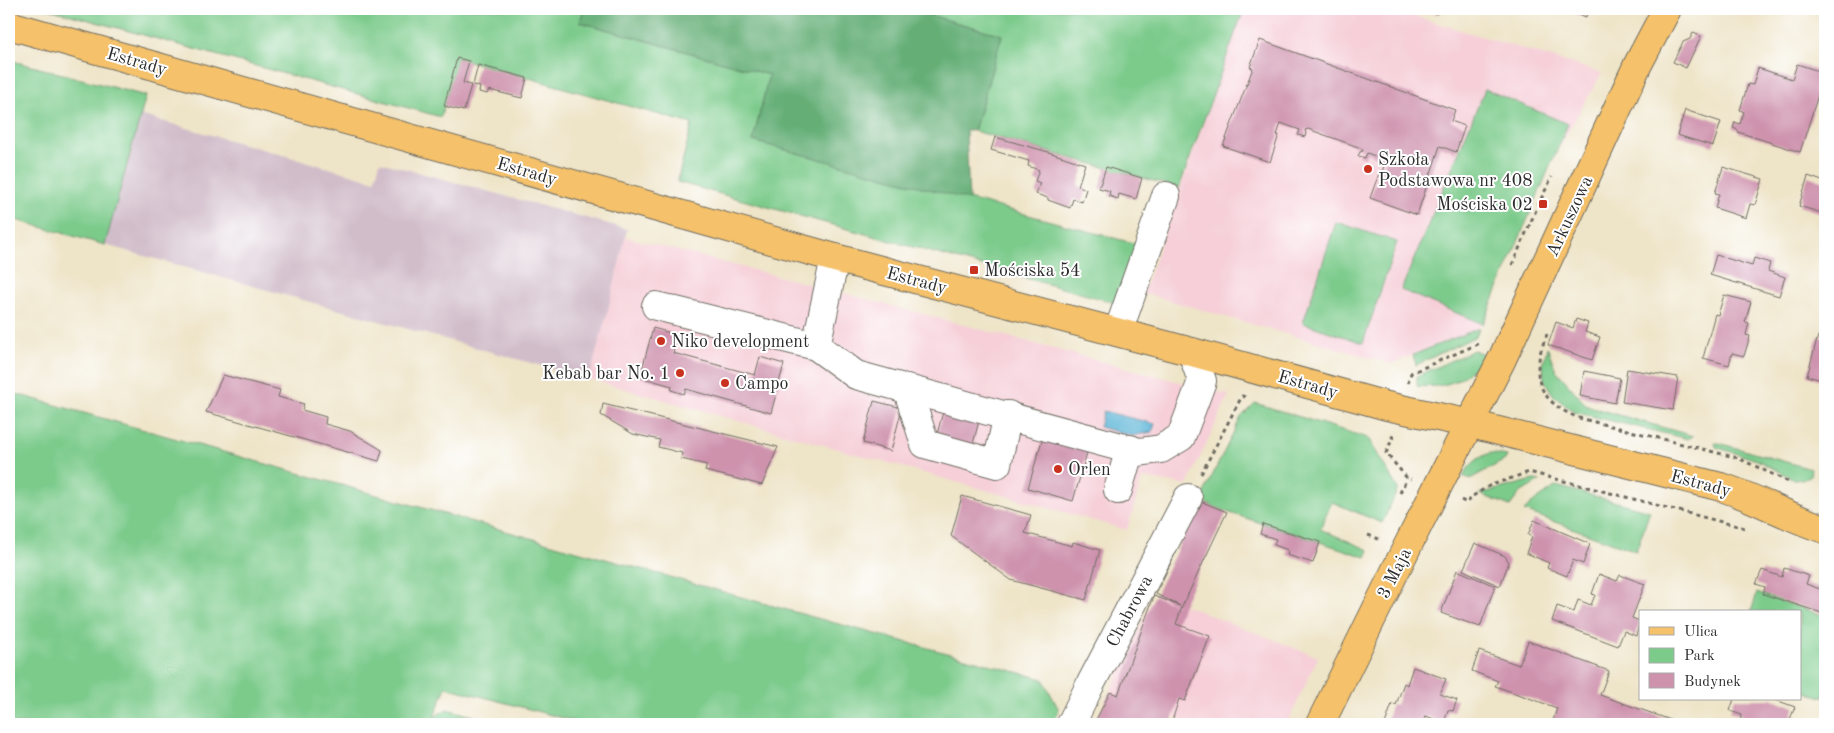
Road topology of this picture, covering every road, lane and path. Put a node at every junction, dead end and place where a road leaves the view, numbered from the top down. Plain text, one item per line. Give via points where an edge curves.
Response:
1 (1667, 9) edge
2 (9, 25) edge
3 (1166, 196) dead end
4 (836, 258) junction
5 (656, 306) dead end
6 (1118, 332) junction
7 (1480, 339) dead end
8 (816, 346) junction
9 (1192, 352) junction
10 (1538, 360) dead end
11 (1408, 383) dead end
12 (907, 388) junction
13 (1252, 398) dead end
14 (1008, 415) junction
15 (1471, 424) junction
16 (1384, 434) dead end
17 (1130, 449) junction
18 (1407, 478) dead end
19 (1792, 483) dead end
20 (1118, 490) dead end
21 (1188, 498) joint
22 (1459, 499) dead end
23 (1825, 529) edge
24 (1752, 530) dead end
25 (1368, 535) dead end
26 (1379, 539) dead end
27 (1071, 724) edge
28 (1320, 724) edge

1 - 15 main road, Arkuszowa via 1638,64
2 - 4 main road, Estrady
3 - 6 street
4 - 6 main road, Estrady
4 - 8 street
5 - 8 street
6 - 9 main road, Estrady
7 - 11 path via 1478,344 1411,373
8 - 12 street via 856,374
9 - 15 main road, Estrady via 1387,406
9 - 17 street via 1202,381 1181,437 1161,448 1139,452
10 - 19 path via 1542,390 1549,401 1563,412 1738,458
12 - 14 street
12 - 14 street via 925,444 997,464
13 - 21 path via 1242,396
14 - 17 street
15 - 23 main road, Estrady via 1721,487 1796,520
15 - 28 main road, 3 Maja
16 - 18 path via 1393,437 1386,453
17 - 20 street
21 - 27 street, Chabrowa
22 - 24 path via 1467,503 1490,486 1529,472
25 - 26 path

